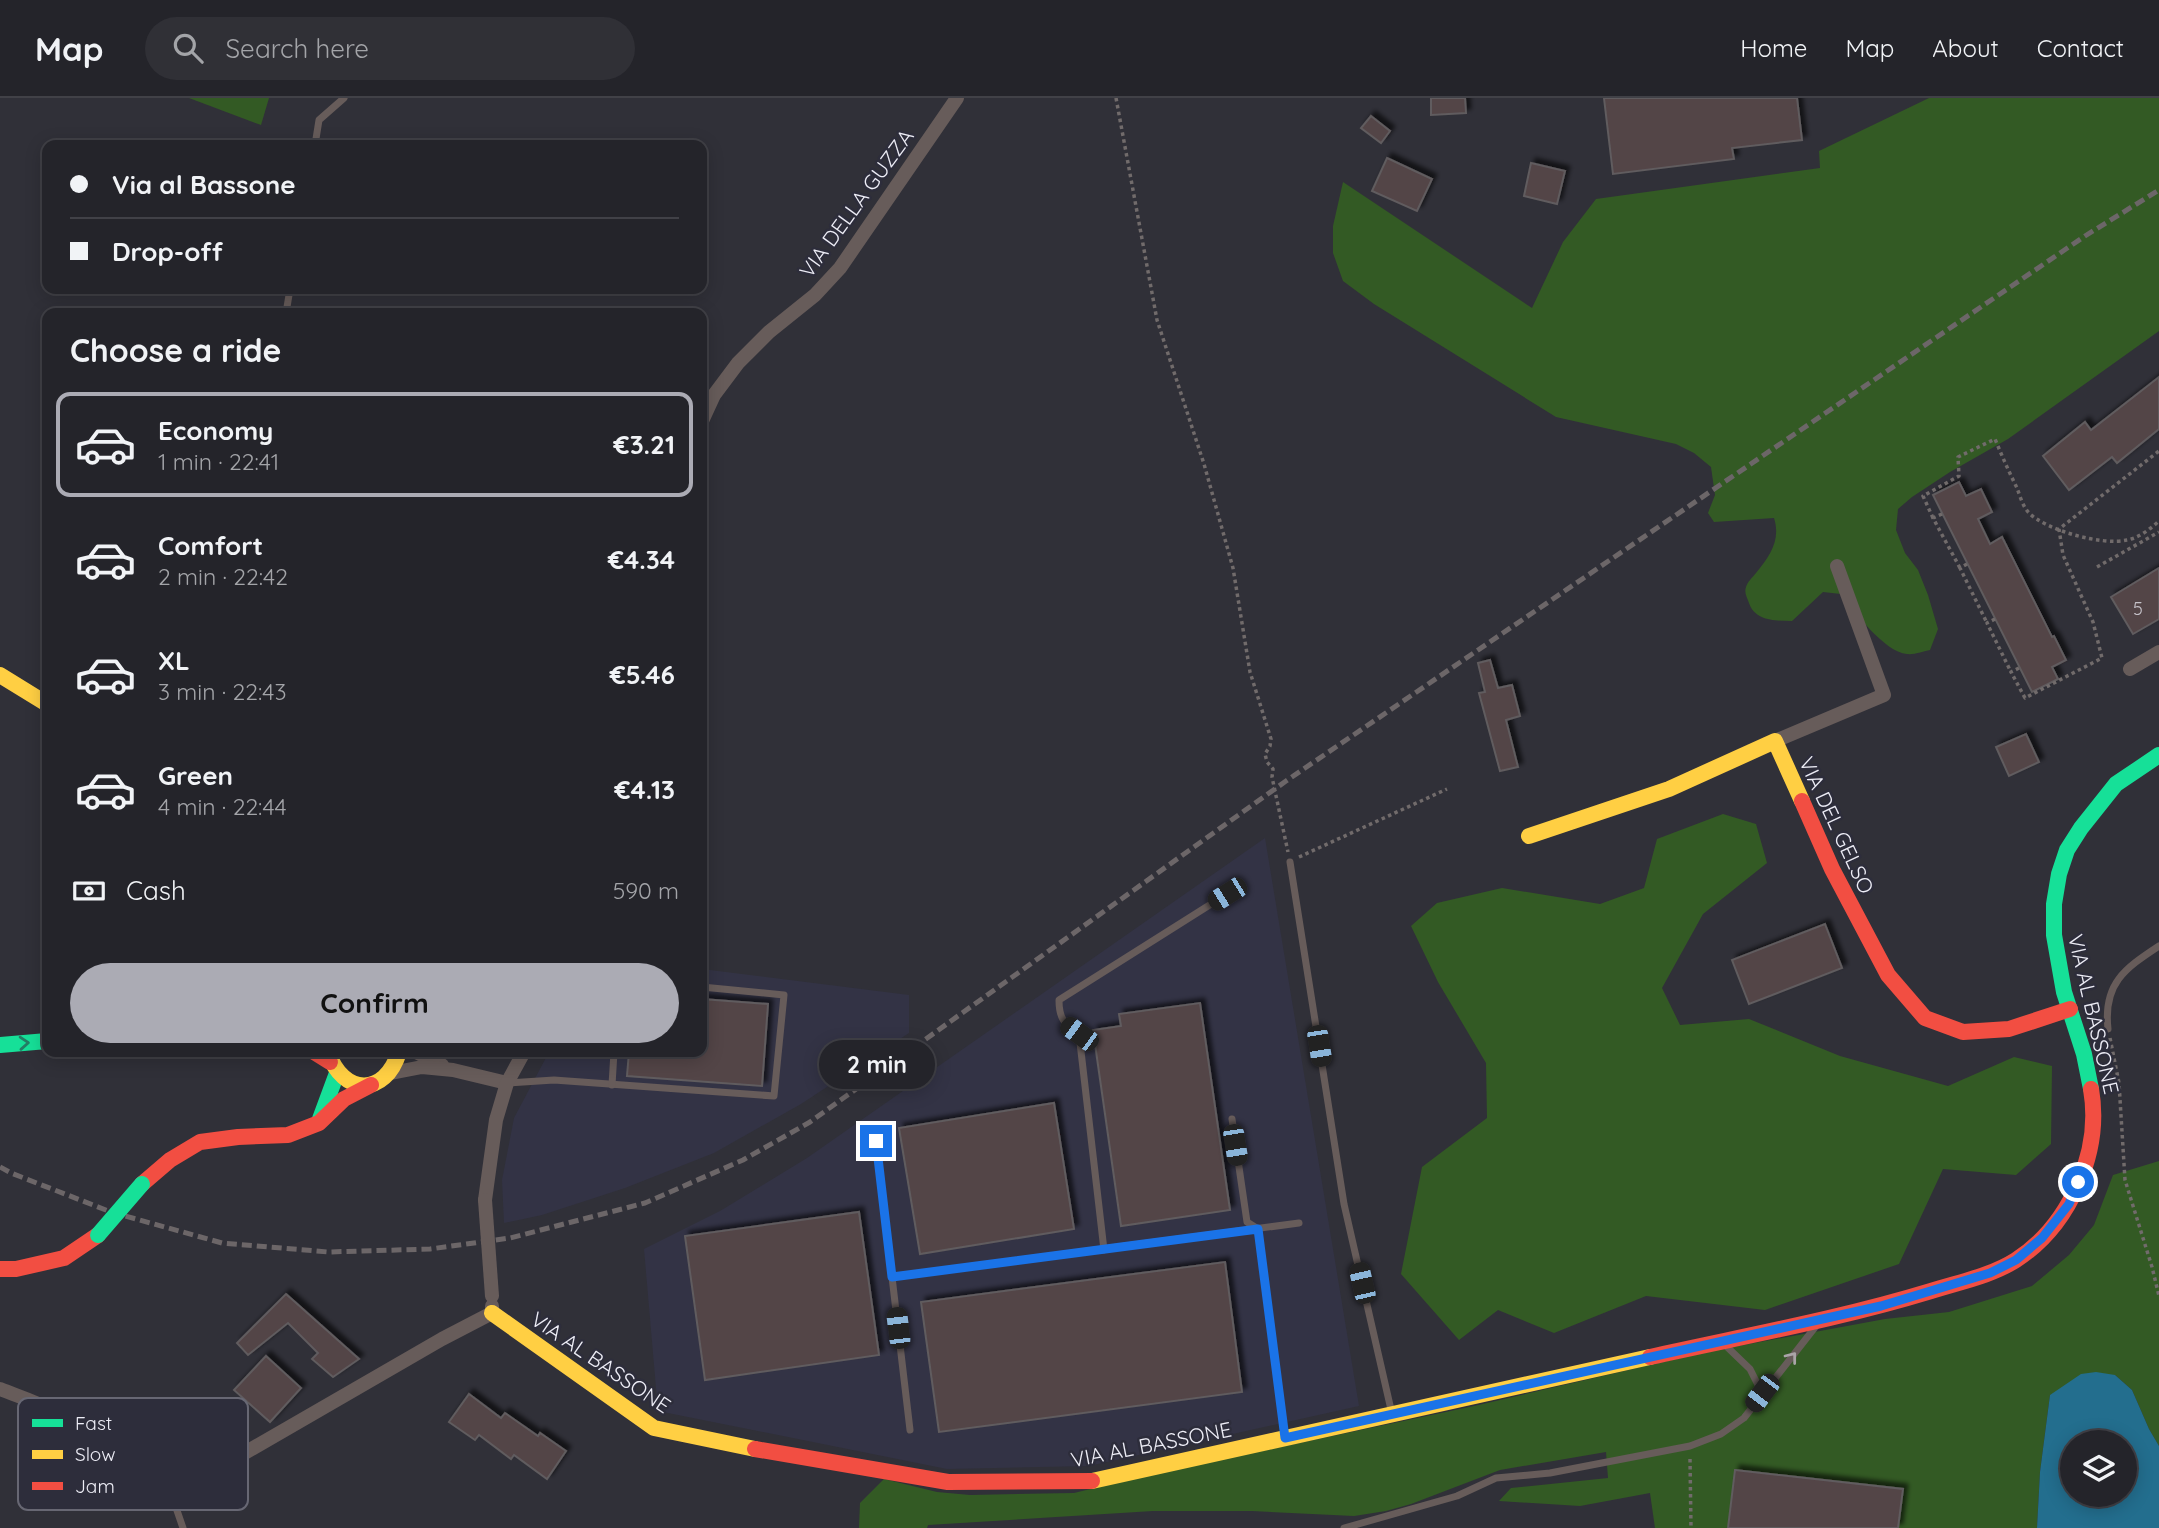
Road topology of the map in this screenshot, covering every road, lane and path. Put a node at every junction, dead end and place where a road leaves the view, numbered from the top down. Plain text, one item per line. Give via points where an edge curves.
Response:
1 (344, 98) edge
2 (957, 98) edge
3 (1116, 98) edge
4 (316, 140) edge
5 (707, 410) edge
6 (2159, 451) edge
7 (1942, 514) dead end
8 (1933, 518) junction
9 (2159, 521) edge
10 (2059, 529) junction
11 (2159, 532) edge
12 (1967, 564) dead end
13 (1838, 566) dead end
14 (2097, 567) dead end
15 (1960, 568) junction
16 (1995, 619) dead end
17 (1987, 623) junction
18 (2159, 652) edge
19 (2019, 668) dead end
20 (2130, 669) dead end
21 (2011, 672) junction
22 (0, 675) edge
23 (42, 701) edge
24 (1775, 741) junction
25 (2159, 755) edge
26 (1447, 789) dead end
27 (1529, 836) dead end
28 (1290, 862) junction
29 (1227, 894) dead end
30 (2159, 946) edge
31 (707, 987) edge
32 (2070, 1009) junction
33 (2108, 1029) joint
34 (42, 1041) edge
35 (0, 1045) edge
36 (398, 1057) edge
37 (426, 1057) edge
38 (521, 1057) edge
39 (614, 1057) edge
40 (332, 1062) edge
41 (453, 1070) junction
42 (391, 1073) junction
43 (507, 1083) junction
44 (371, 1085) junction
45 (612, 1085) junction
46 (1232, 1119) dead end
47 (319, 1123) junction
48 (876, 1141) dead end
49 (1299, 1223) dead end
50 (1258, 1229) junction
51 (1104, 1250) junction
52 (0, 1269) edge
53 (892, 1277) junction
54 (2159, 1296) edge
55 (492, 1313) junction
56 (1821, 1320) junction
57 (1722, 1342) junction
58 (0, 1389) edge
59 (1762, 1393) junction
60 (21, 1398) edge
61 (1392, 1415) junction
62 (910, 1430) dead end
63 (1285, 1438) junction
64 (1690, 1446) junction
65 (248, 1451) edge
66 (177, 1510) edge
67 (183, 1528) edge
68 (1344, 1528) edge
69 (1691, 1528) edge

1 - 4 lane via 319,120
2 - 5 street, VIA DELLA GUZZA via 840,268 738,363
3 - 28 path via 1157,320 1233,568 1251,672 1272,739 1265,754 1273,769
6 - 10 path
7 - 8 path
8 - 10 path via 1923,496 1959,476 1958,457 1995,439 2027,511
8 - 15 path
9 - 10 path via 2127,540 2106,541
10 - 21 path via 2063,555 2093,622 2102,658 2025,698
11 - 14 path
12 - 15 path
13 - 24 street via 1884,695
15 - 17 path
16 - 17 path
17 - 21 path
18 - 20 street
19 - 21 path
22 - 23 main road
24 - 27 main road, VIA DEL GELSO via 1669,789
24 - 32 main road, VIA DEL GELSO via 1832,869 1888,975 1925,1018 1963,1032 2009,1029
25 - 32 main road, VIA AL BASSONE via 2116,784 2081,828 2059,874 2054,935
26 - 28 path
28 - 61 lane via 1344,1204
29 - 51 lane via 1059,1000 1059,1013 1066,1025 1079,1034
30 - 33 lane via 2115,983 2108,998
31 - 45 lane via 784,995 774,1096
32 - 56 main road, VIA AL BASSONE via 2094,1107 2093,1134 2069,1204 2049,1229 2016,1260 1990,1273
33 - 54 path via 2119,1083 2125,1180
35 -> 34 main road
36 - 42 main road
37 - 41 street
38 - 43 street
39 - 45 lane
40 - 44 main road via 352,1084
40 - 47 main road
41 - 42 street via 422,1067
41 - 43 street
42 - 44 main road
43 - 45 lane via 554,1080
43 - 55 street, bridge via 496,1120 485,1200
44 - 47 main road via 344,1099
46 - 50 lane via 1247,1222
47 - 52 main road, bridge via 288,1135 200,1142 170,1160 142,1184 98,1235 64,1258
48 - 53 lane
49 - 50 lane
50 - 51 lane
50 - 63 lane
51 - 53 lane
53 - 62 lane
55 - 63 main road, VIA AL BASSONE via 654,1428 948,1482 1087,1482
55 - 65 street
56 - 57 main road, VIA AL BASSONE
59 -> 56 lane
57 - 59 lane via 1750,1369
57 - 61 main road, VIA AL BASSONE
58 - 60 street
59 - 64 lane via 1744,1418
61 - 63 main road, VIA AL BASSONE
64 - 68 lane via 1550,1473 1496,1478 1457,1496
64 - 69 path
66 - 67 lane

